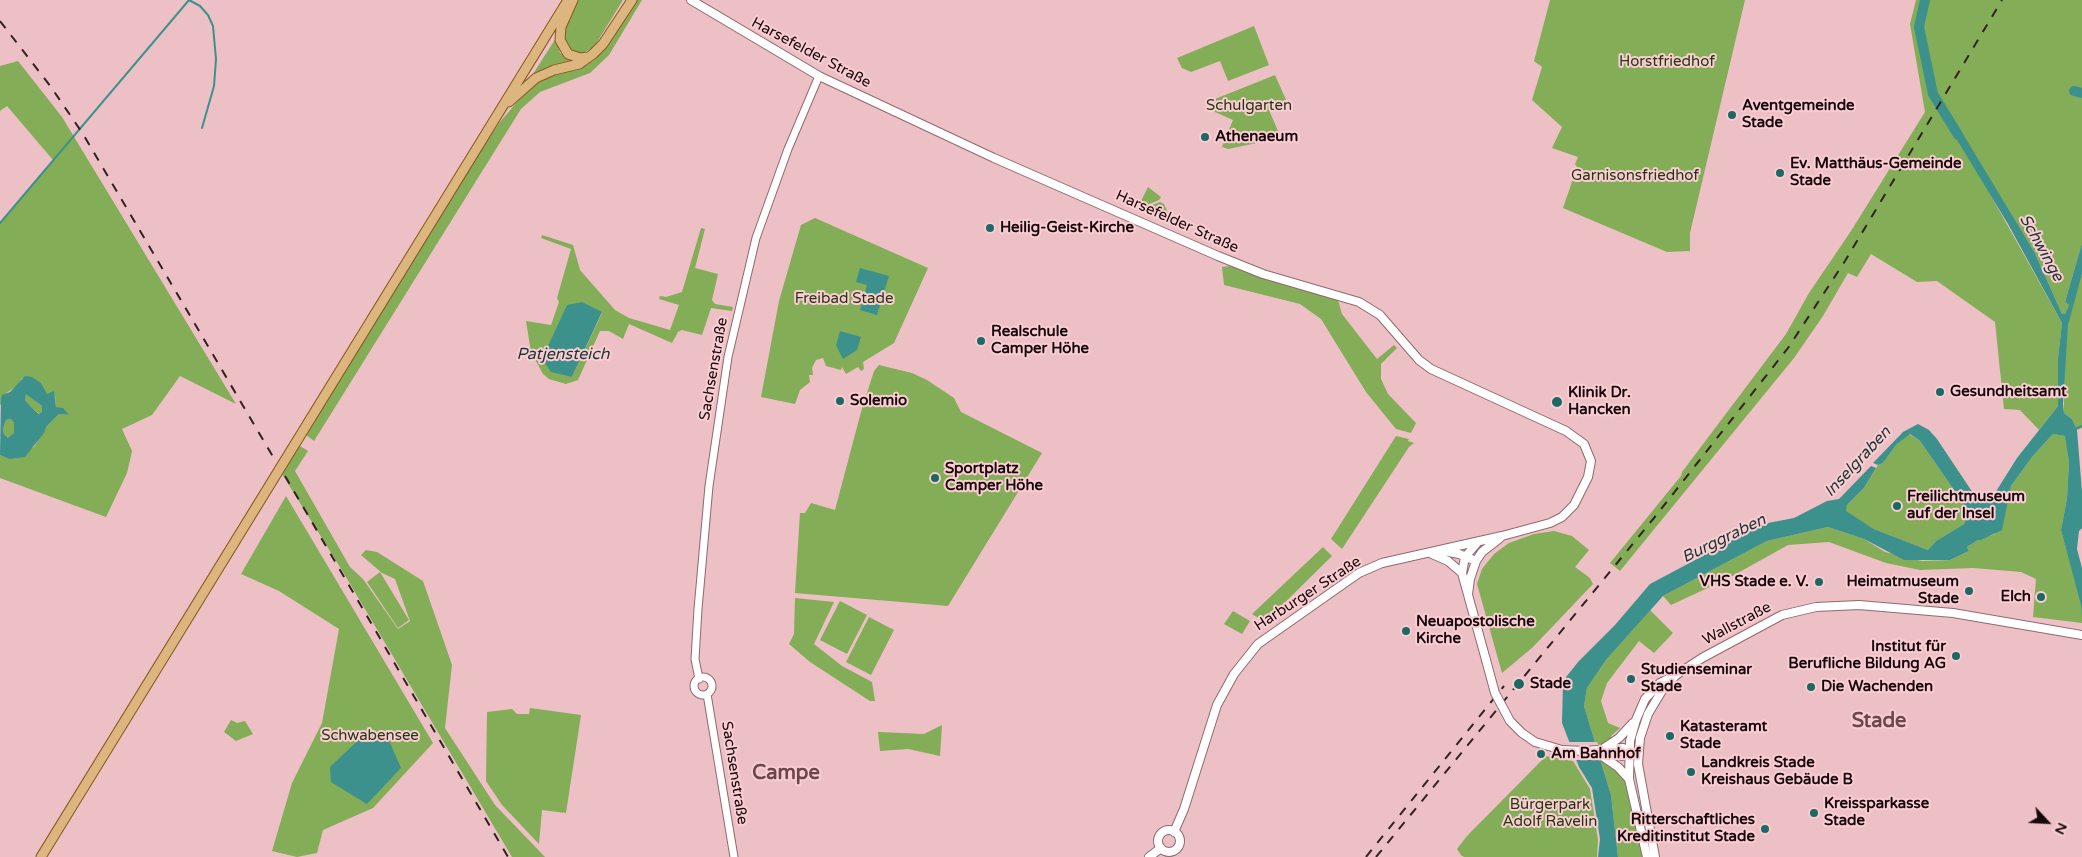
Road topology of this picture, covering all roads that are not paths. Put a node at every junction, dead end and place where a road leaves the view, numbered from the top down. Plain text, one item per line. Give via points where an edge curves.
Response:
1 (568, 0) edge
2 (573, 0) edge
3 (630, 0) edge
4 (691, 0) edge
5 (588, 57) junction
6 (819, 76) junction
7 (500, 110) junction
8 (1574, 505) joint
9 (1502, 536) junction
10 (1480, 541) junction
11 (1462, 544) junction
12 (1440, 551) junction
13 (1430, 553) junction
14 (1467, 554) junction
15 (1476, 561) junction
16 (1462, 573) junction
17 (1468, 596) junction
18 (2080, 635) edge
19 (1676, 675) junction
20 (699, 679) junction
21 (707, 694) junction
22 (1636, 720) junction
23 (1600, 751) junction
24 (1632, 751) junction
25 (1629, 779) junction
26 (1650, 829) junction
27 (1641, 831) junction
28 (1174, 832) junction
29 (1161, 848) junction
30 (41, 857) edge
31 (734, 857) edge
32 (1149, 857) edge
33 (1647, 857) edge
34 (1655, 857) edge

1 - 7 main road
2 - 5 main road via 561,27 560,40 568,54
3 - 5 main road via 603,44
4 - 6 main road, Harsefelder Straße
5 - 7 main road via 579,64 536,78
6 - 8 main road, Harsefelder Straße via 994,158 1218,256 1263,274 1359,302 1380,315 1419,360 1431,369 1566,431 1584,444 1591,461 1588,477
6 - 20 street, Sachsenstraße via 788,148 756,238 728,357 709,486 695,659
7 - 30 main road
8 - 9 main road, Harburger Straße via 1550,523
9 - 10 main road, Harburger Straße
9 - 15 main road, Harburger Straße
10 - 11 main road, Harburger Straße
10 - 14 main road
11 - 12 main road, Harburger Straße
11 - 14 main road, Harburger Straße
12 - 13 main road, Harburger Straße
12 - 14 main road, Harburger Straße
13 - 16 main road via 1448,561
13 - 28 main road, Harburger Straße via 1382,564 1359,574 1258,644 1234,674 1217,705
14 - 15 main road, Harburger Straße
14 - 16 main road
15 - 17 main road
16 - 17 main road
17 - 23 main road, bridge via 1503,710 1522,733 1545,746 1562,750
18 - 19 main road, Wallstraße via 1953,613 1859,605 1816,607 1782,615
19 - 22 main road, Wallstraße via 1667,678 1649,694
19 - 24 main road, Wallstraße via 1648,714
20 - 21 street via 710,682 711,690
20 - 21 street via 695,682 695,690 699,694
21 - 31 street, Sachsenstraße
22 - 23 main road via 1619,738
22 - 24 main road, Wallstraße
23 - 24 main road
23 - 25 main road
24 - 25 main road, Wallstraße
24 - 26 main road via 1638,761
25 - 27 main road, Wallstraße
26 - 27 main road
26 - 34 main road
27 - 33 main road, Wallstraße
28 - 29 main road via 1167,831 1161,835
28 - 29 main road via 1180,841 1177,849 1169,852
29 - 32 main road

